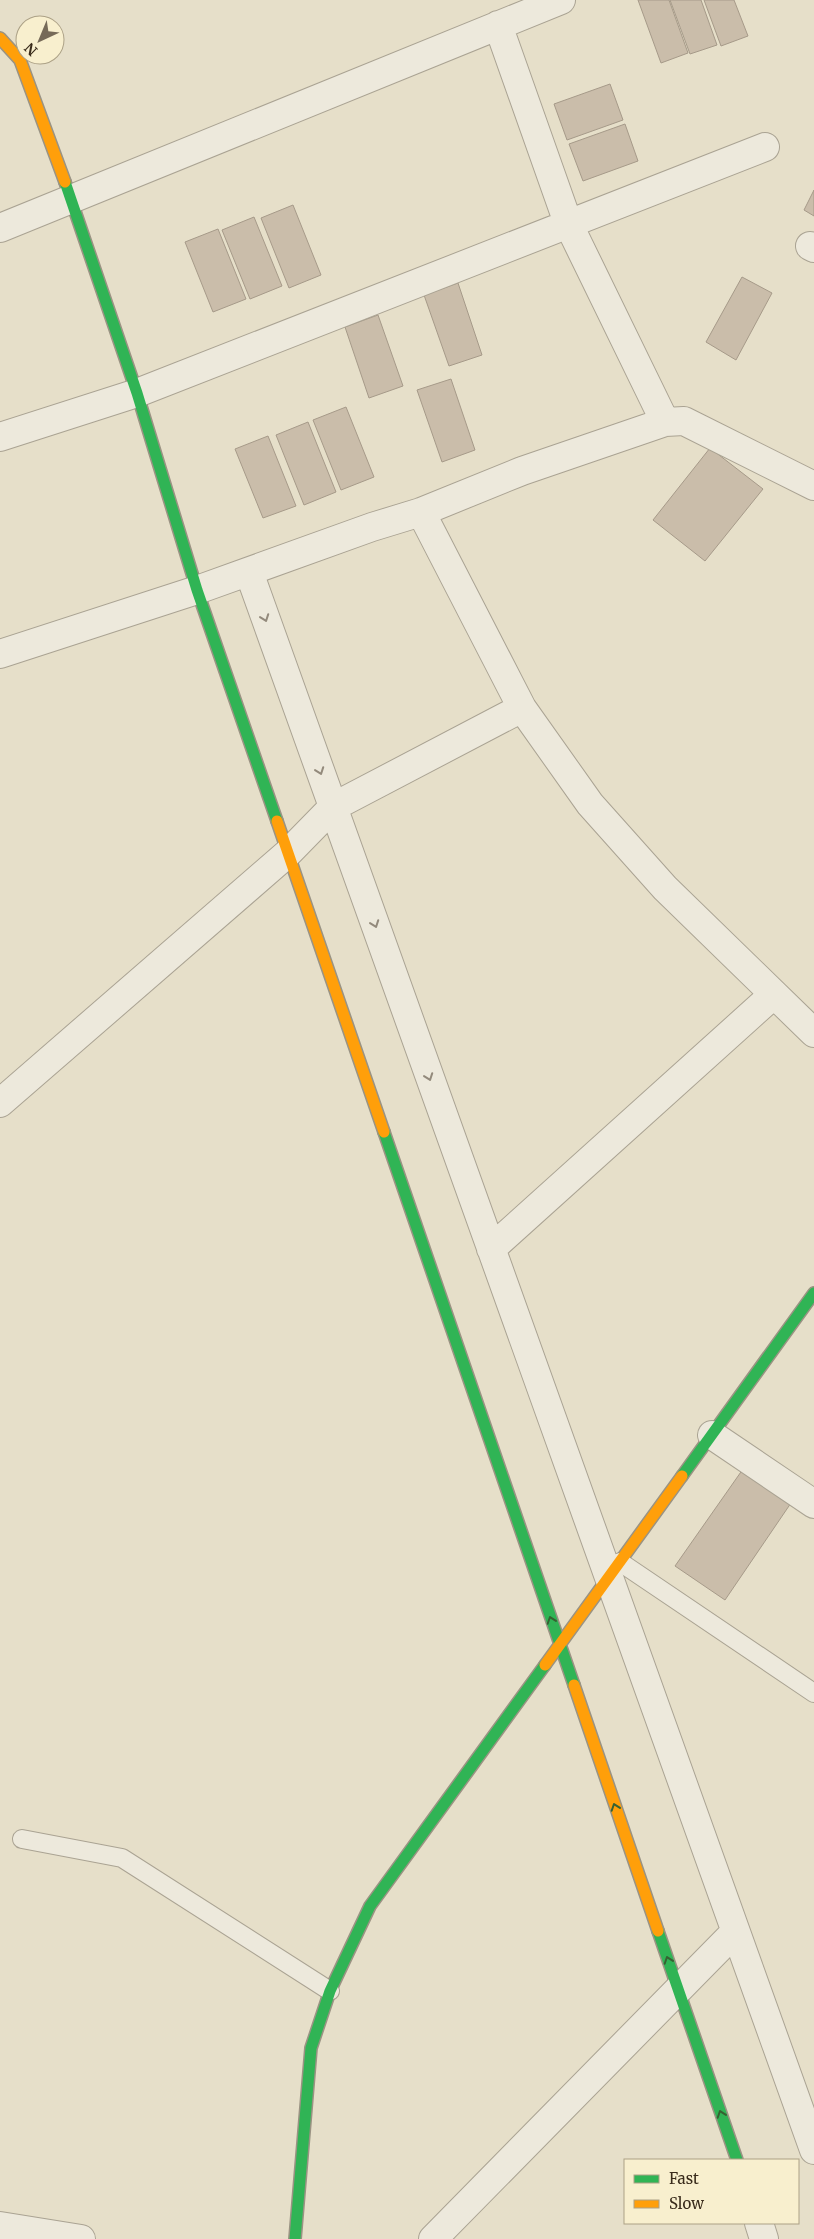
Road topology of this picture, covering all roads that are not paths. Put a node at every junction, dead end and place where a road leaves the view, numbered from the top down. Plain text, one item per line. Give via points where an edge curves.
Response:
1 (561, 0) edge
2 (498, 25) junction
3 (0, 38) edge
4 (765, 147) dead end
5 (72, 200) junction
6 (568, 223) junction
7 (0, 228) edge
8 (137, 394) junction
9 (665, 422) junction
10 (0, 437) edge
11 (814, 486) edge
12 (421, 512) junction
13 (249, 572) junction
14 (197, 590) junction
15 (0, 654) edge
16 (522, 708) junction
17 (333, 807) junction
18 (288, 852) junction
19 (773, 995) junction
20 (814, 1033) edge
21 (0, 1103) edge
22 (491, 1250) junction
23 (814, 1293) edge
24 (712, 1435) junction
25 (814, 1504) edge
26 (614, 1570) junction
27 (560, 1645) junction
28 (814, 1693) edge
29 (22, 1839) dead end
30 (735, 1932) junction
31 (678, 1989) junction
32 (330, 1991) junction
33 (814, 2150) edge
34 (737, 2159) edge
35 (759, 2224) edge
36 (0, 2226) edge
37 (82, 2239) edge
38 (295, 2239) edge
39 (433, 2239) edge
40 (764, 2239) edge

1 - 2 street
2 - 5 street
2 - 6 street
3 - 5 street via 20,60
4 - 6 street
5 - 7 street
5 - 8 street
6 - 8 street
6 - 9 street
8 - 10 street
8 - 14 street
9 - 11 street via 684,421
9 - 12 street via 522,471
12 - 13 street
12 - 16 street
13 - 14 street
13 -> 17 street
14 - 15 street
14 - 18 street
16 - 17 street
16 - 19 street via 590,804 665,888
17 - 18 street
17 -> 22 street
18 - 21 street
27 -> 18 street
19 - 20 street
19 - 22 street
22 - 26 street
23 - 24 street
24 - 25 street
24 - 26 street
26 - 27 street
26 - 28 lane
26 - 30 street
31 -> 27 street
27 - 32 street via 370,1906
29 - 32 lane via 122,1858
30 - 31 street
30 - 33 street
34 -> 31 street
31 - 39 street
32 - 38 street via 311,2048
35 - 40 street
36 - 37 street

